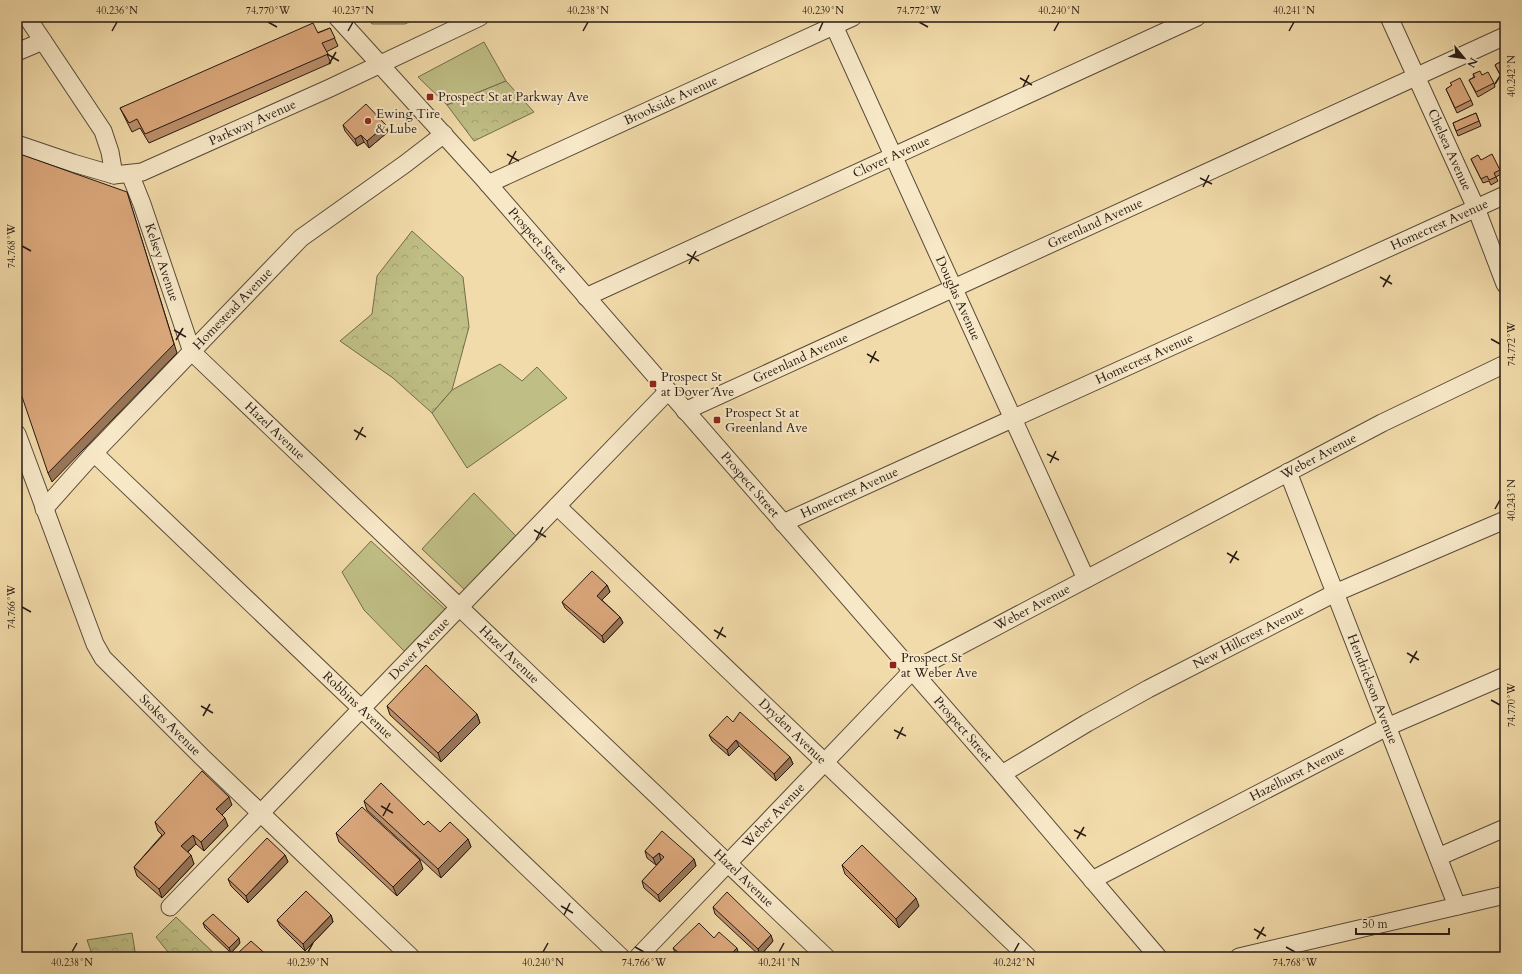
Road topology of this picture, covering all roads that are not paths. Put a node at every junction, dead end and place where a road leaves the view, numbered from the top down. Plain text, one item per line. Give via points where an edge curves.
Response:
1 (27, 17) edge
2 (337, 17) edge
3 (480, 17) edge
4 (853, 17) edge
5 (1197, 17) edge
6 (1389, 17) edge
7 (832, 21) edge
8 (1505, 36) edge
9 (42, 40) junction
10 (17, 52) edge
11 (380, 63) junction
12 (1416, 77) junction
13 (444, 134) junction
14 (17, 144) edge
15 (893, 156) junction
16 (122, 175) junction
17 (488, 184) junction
18 (1505, 195) edge
19 (1476, 208) junction
20 (1505, 284) edge
21 (953, 288) junction
22 (586, 297) junction
23 (192, 352) junction
24 (1505, 364) edge
25 (668, 391) junction
26 (685, 411) junction
27 (1013, 419) junction
28 (17, 434) edge
29 (94, 454) junction
30 (1288, 472) junction
31 (557, 506) junction
32 (44, 508) junction
33 (1505, 520) edge
34 (783, 523) junction
35 (1086, 579) junction
36 (1335, 594) junction
37 (460, 607) junction
38 (912, 671) junction
39 (1505, 676) edge
40 (361, 709) junction
41 (1387, 727) junction
42 (824, 762) junction
43 (1002, 774) junction
44 (261, 813) junction
45 (1505, 828) edge
46 (1438, 857) junction
47 (728, 863) junction
48 (1092, 880) junction
49 (1505, 895) edge
50 (1457, 906) junction
51 (170, 907) dead end
52 (1152, 955) edge
53 (411, 957) edge
54 (621, 957) edge
55 (638, 957) edge
56 (826, 957) edge
57 (1028, 957) edge
58 (1239, 957) edge

1 - 9 street, Kelsey Avenue
2 - 11 street, Prospect Street
3 - 11 street, Parkway Avenue
4 - 7 street, Brookside Avenue
5 - 15 street, Clover Avenue
6 - 12 street, Chelsea Avenue
7 - 15 street, Douglas Avenue
7 - 17 street, Brookside Avenue
8 - 12 street, Greenland Avenue
9 - 10 street
9 - 16 street, Kelsey Avenue via 97,119
11 - 13 street, Prospect Street
11 - 16 street, Parkway Avenue via 142,172
12 - 19 street, Chelsea Avenue
12 - 21 street, Greenland Avenue
13 - 17 street, Prospect Street
13 - 23 street, Homestead Avenue via 301,238
14 - 16 street via 73,163
15 - 21 street, Douglas Avenue
15 - 22 street, Clover Avenue
16 - 23 street, Kelsey Avenue via 142,204
17 - 22 street, Prospect Street
18 - 19 street, Homecrest Avenue
19 - 20 street, Chelsea Avenue
19 - 27 street, Homecrest Avenue
21 - 26 street, Greenland Avenue
21 - 27 street, Douglas Avenue
22 - 25 street, Prospect Street
23 - 29 street, Homestead Avenue
23 - 37 street, Hazel Avenue
24 - 30 street, Weber Avenue
25 - 26 street, Prospect Street
25 - 31 street, Dover Avenue
26 - 34 street, Prospect Street
27 - 34 street, Homecrest Avenue
27 - 35 street, Douglas Avenue
28 - 32 street, Stokes Avenue
29 - 32 street, Homestead Avenue
29 - 40 street, Robbins Avenue
30 - 35 street, Weber Avenue
30 - 36 street, Hendrickson Avenue
31 - 37 street, Dover Avenue
31 - 42 street, Dryden Avenue
32 - 44 street, Stokes Avenue via 95,644 103,658
33 - 36 street, New Hillcrest Avenue
34 - 38 street, Prospect Street
35 - 38 street, Weber Avenue
36 - 41 street, Hendrickson Avenue
36 - 43 street, New Hillcrest Avenue via 1148,689
37 - 40 street, Dover Avenue
37 - 47 street, Hazel Avenue
38 - 42 street, Weber Avenue
38 - 43 street, Prospect Street
39 - 41 street, Hazelhurst Avenue
40 - 44 street, Dover Avenue
40 - 54 street, Robbins Avenue
41 - 46 street, Hendrickson Avenue
41 - 48 street, Hazelhurst Avenue
42 - 47 street, Weber Avenue
42 - 57 street, Dryden Avenue
43 - 48 street, Prospect Street
44 - 51 street, Dover Avenue
44 - 53 street, Stokes Avenue
45 - 46 street
46 - 50 street, Hendrickson Avenue
47 - 55 street, Weber Avenue
47 - 56 street, Hazel Avenue
48 - 52 street, Prospect Street
49 - 50 street
50 - 58 street

